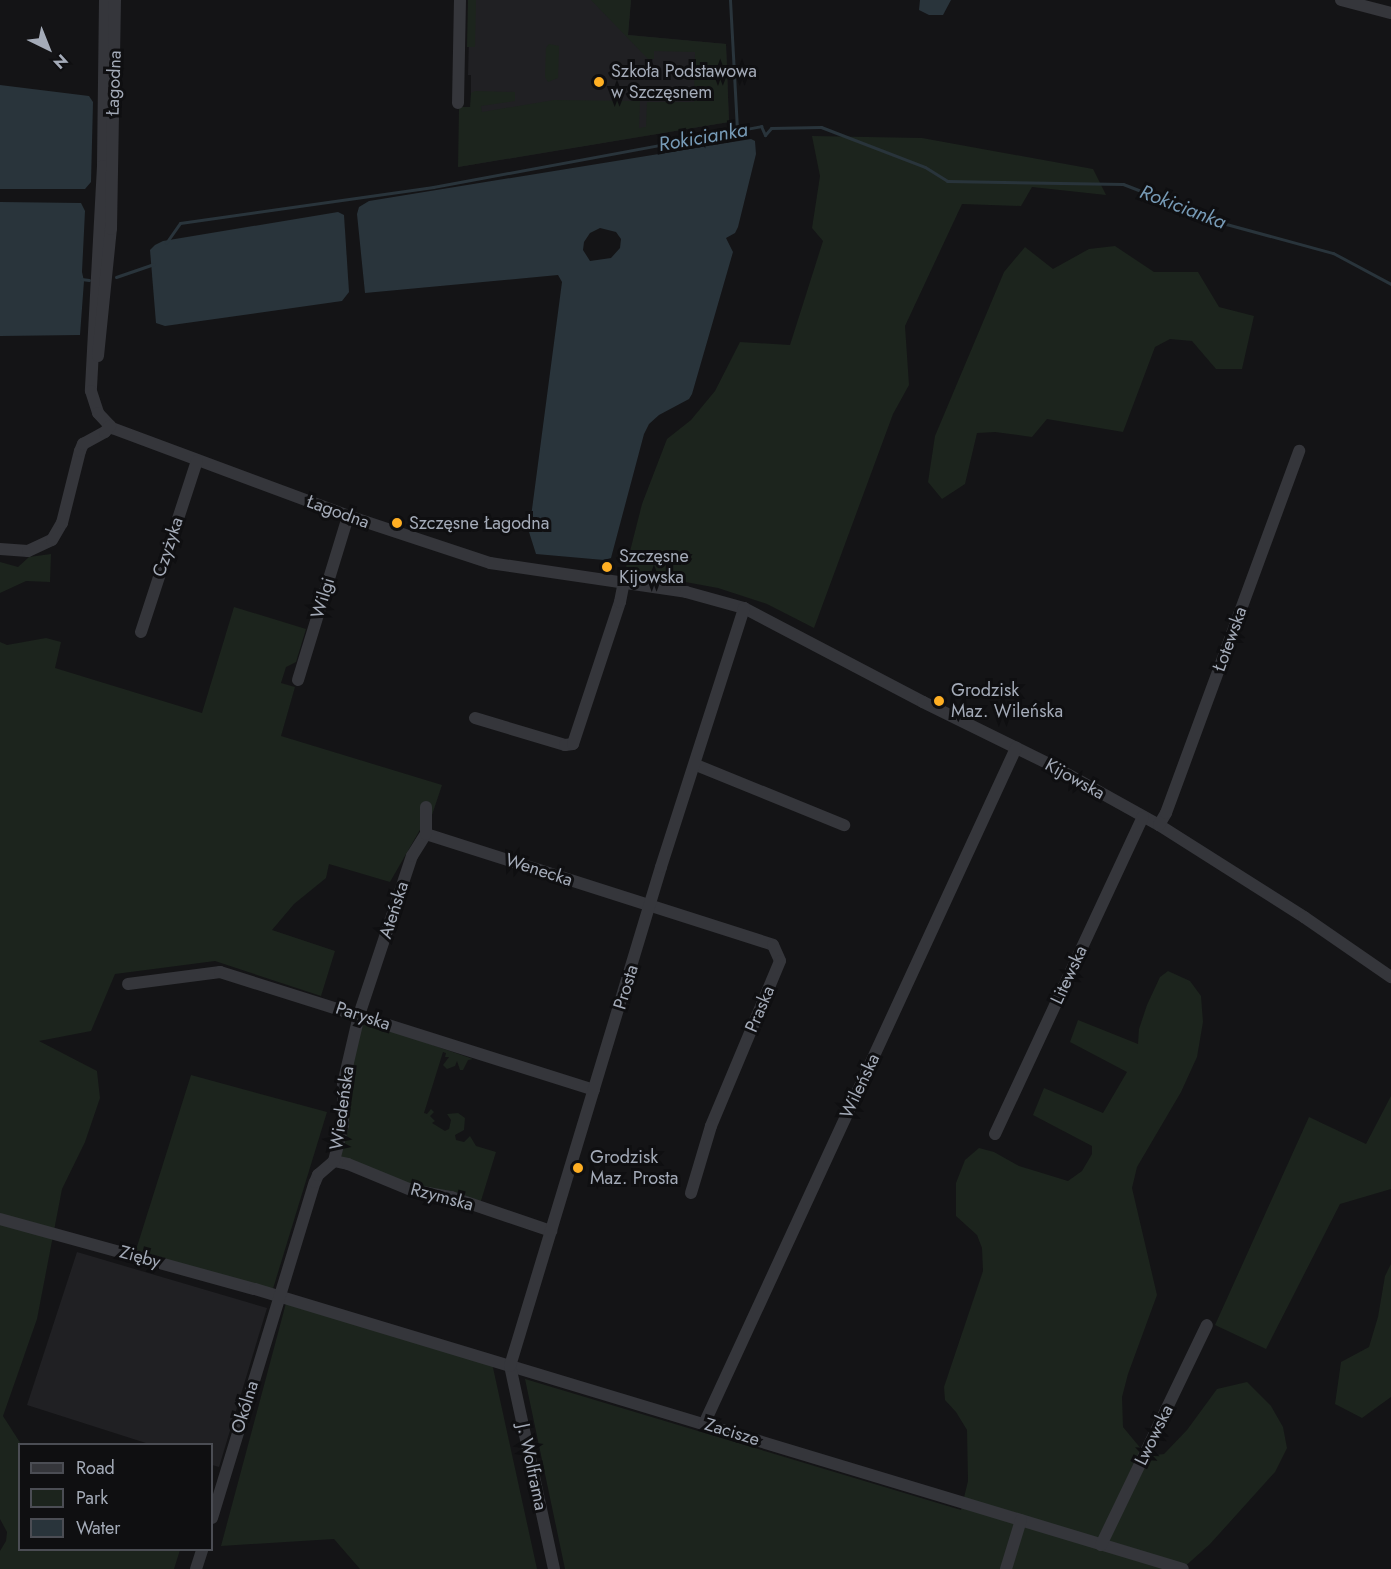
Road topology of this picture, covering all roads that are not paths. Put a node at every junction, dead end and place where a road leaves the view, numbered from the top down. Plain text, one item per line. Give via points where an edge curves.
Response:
1 (105, 0) edge
2 (115, 0) edge
3 (460, 0) edge
4 (1341, 0) edge
5 (1391, 13) edge
6 (458, 103) dead end
7 (91, 380) junction
8 (110, 426) junction
9 (1299, 452) dead end
10 (197, 461) junction
11 (348, 516) junction
12 (0, 549) edge
13 (624, 582) junction
14 (744, 608) junction
15 (141, 632) dead end
16 (298, 680) dead end
17 (475, 718) dead end
18 (1016, 748) junction
19 (696, 765) junction
20 (426, 807) dead end
21 (1143, 817) junction
22 (844, 825) dead end
23 (1159, 825) junction
24 (426, 834) junction
25 (651, 905) junction
26 (1391, 977) edge
27 (128, 984) dead end
28 (359, 1015) junction
29 (594, 1090) junction
30 (995, 1134) dead end
31 (334, 1161) junction
32 (691, 1193) dead end
33 (0, 1219) edge
34 (551, 1231) junction
35 (279, 1297) junction
36 (1207, 1325) dead end
37 (510, 1366) junction
38 (704, 1424) junction
39 (213, 1515) edge
40 (1021, 1520) junction
41 (1101, 1545) junction
42 (202, 1551) edge
43 (196, 1569) edge
44 (554, 1569) edge
45 (1006, 1569) edge
46 (1183, 1569) edge

1 - 7 street, Łagodna via 103,166
2 - 7 street, Łagodna via 111,229 102,337
3 - 6 street
4 - 5 street
7 - 8 street, Łagodna via 95,405
8 - 10 street, Łagodna
8 - 12 street via 83,444 62,523 52,540 28,551
9 - 23 street, Łotewska
10 - 11 street, Łagodna
10 - 15 street, Czyżyka
11 - 13 street, Łagodna via 490,563
11 - 16 street, Wilgi
13 - 14 street, Łagodna via 701,595
13 - 17 street via 573,744 565,745
14 - 18 street, Kijowska
14 - 19 street, Prosta
18 - 21 street, Kijowska
18 - 38 street, Wileńska
19 - 22 street
19 - 25 street, Prosta
20 - 24 street
21 - 23 street, Kijowska
21 - 30 street, Litewska
23 - 26 street, Kijowska via 1296,911
24 - 25 street, Wenecka
24 - 28 street, Ateńska via 412,856
25 - 29 street, Prosta
25 - 32 street, Praska via 773,945 780,961 711,1126
27 - 28 street, Paryska via 220,972
28 - 29 street, Paryska
28 - 31 street, Wiedeńska via 343,1084 343,1124
29 - 34 street, Prosta
31 - 34 street, Rzymska via 411,1190 451,1197
31 - 35 street, Wiedeńska via 315,1182
33 - 35 street, Zięby
34 - 37 street, Prosta
35 - 37 street, Zacisze
35 - 39 street, Okólna
36 - 41 street, Lwowska
37 - 38 street, Zacisze
37 - 44 street, J. Wolframa
38 - 40 street, Zacisze
40 - 41 street, Zacisze
40 - 45 street
41 - 46 street, Zacisze
42 - 43 street

